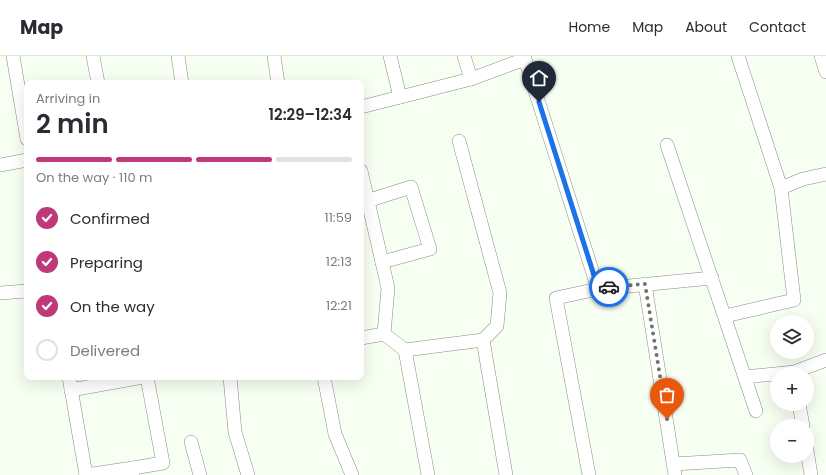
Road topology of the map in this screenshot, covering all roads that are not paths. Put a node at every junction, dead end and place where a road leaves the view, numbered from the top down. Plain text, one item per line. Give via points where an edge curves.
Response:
1 (12, 56) edge
2 (93, 56) edge
3 (178, 56) edge
4 (274, 56) edge
5 (390, 56) edge
6 (464, 56) edge
7 (738, 56) edge
8 (821, 56) edge
9 (525, 57) edge
10 (826, 72) edge
11 (471, 79) junction
12 (97, 80) edge
13 (182, 80) edge
14 (278, 80) edge
15 (400, 97) junction
16 (364, 106) edge
17 (24, 122) edge
18 (459, 141) dead end
19 (667, 145) dead end
20 (24, 161) edge
21 (0, 165) edge
22 (826, 174) edge
23 (364, 186) edge
24 (781, 188) junction
25 (367, 201) junction
26 (382, 262) junction
27 (712, 278) junction
28 (645, 284) junction
29 (598, 288) junction
30 (24, 290) edge
31 (0, 292) edge
32 (725, 316) junction
33 (384, 334) junction
34 (364, 337) edge
35 (483, 340) junction
36 (404, 350) junction
37 (826, 360) edge
38 (809, 367) edge
39 (770, 375) edge
40 (745, 377) junction
41 (106, 380) edge
42 (148, 380) edge
43 (230, 380) edge
44 (325, 380) edge
45 (70, 383) edge
46 (756, 411) dead end
47 (191, 442) dead end
48 (809, 463) edge
49 (674, 470) edge
50 (133, 472) edge
51 (86, 475) edge
52 (200, 475) edge
53 (248, 475) edge
54 (352, 475) edge
55 (428, 475) edge
56 (506, 475) edge
57 (589, 475) edge
58 (746, 475) edge
59 (811, 475) edge

1 - 17 street
2 - 12 street
3 - 13 street
4 - 14 street
5 - 15 street
6 - 11 street
7 - 24 street
8 - 10 street
9 - 11 street
9 - 29 street
11 - 15 street
15 - 16 street
18 - 35 street via 500,293 497,326
19 - 27 street
20 - 21 street
22 - 24 street via 803,179
23 - 25 street
24 - 32 street via 794,300
25 - 26 street
25 - 26 street via 411,187 430,249
26 - 33 street via 388,288
27 - 28 street
27 - 32 street
28 - 29 street
28 - 49 street
29 - 57 street via 556,298
30 - 31 street
32 - 40 street
33 - 34 street
33 - 36 street
35 - 36 street
35 - 56 street
36 - 55 street
37 - 38 street
39 - 40 street
40 - 46 street
41 - 45 street
42 - 50 street via 163,464
43 - 53 street via 236,432
44 - 54 street via 335,434
45 - 51 street
47 - 52 street
48 - 59 street
49 - 58 street via 740,460
50 - 51 street

